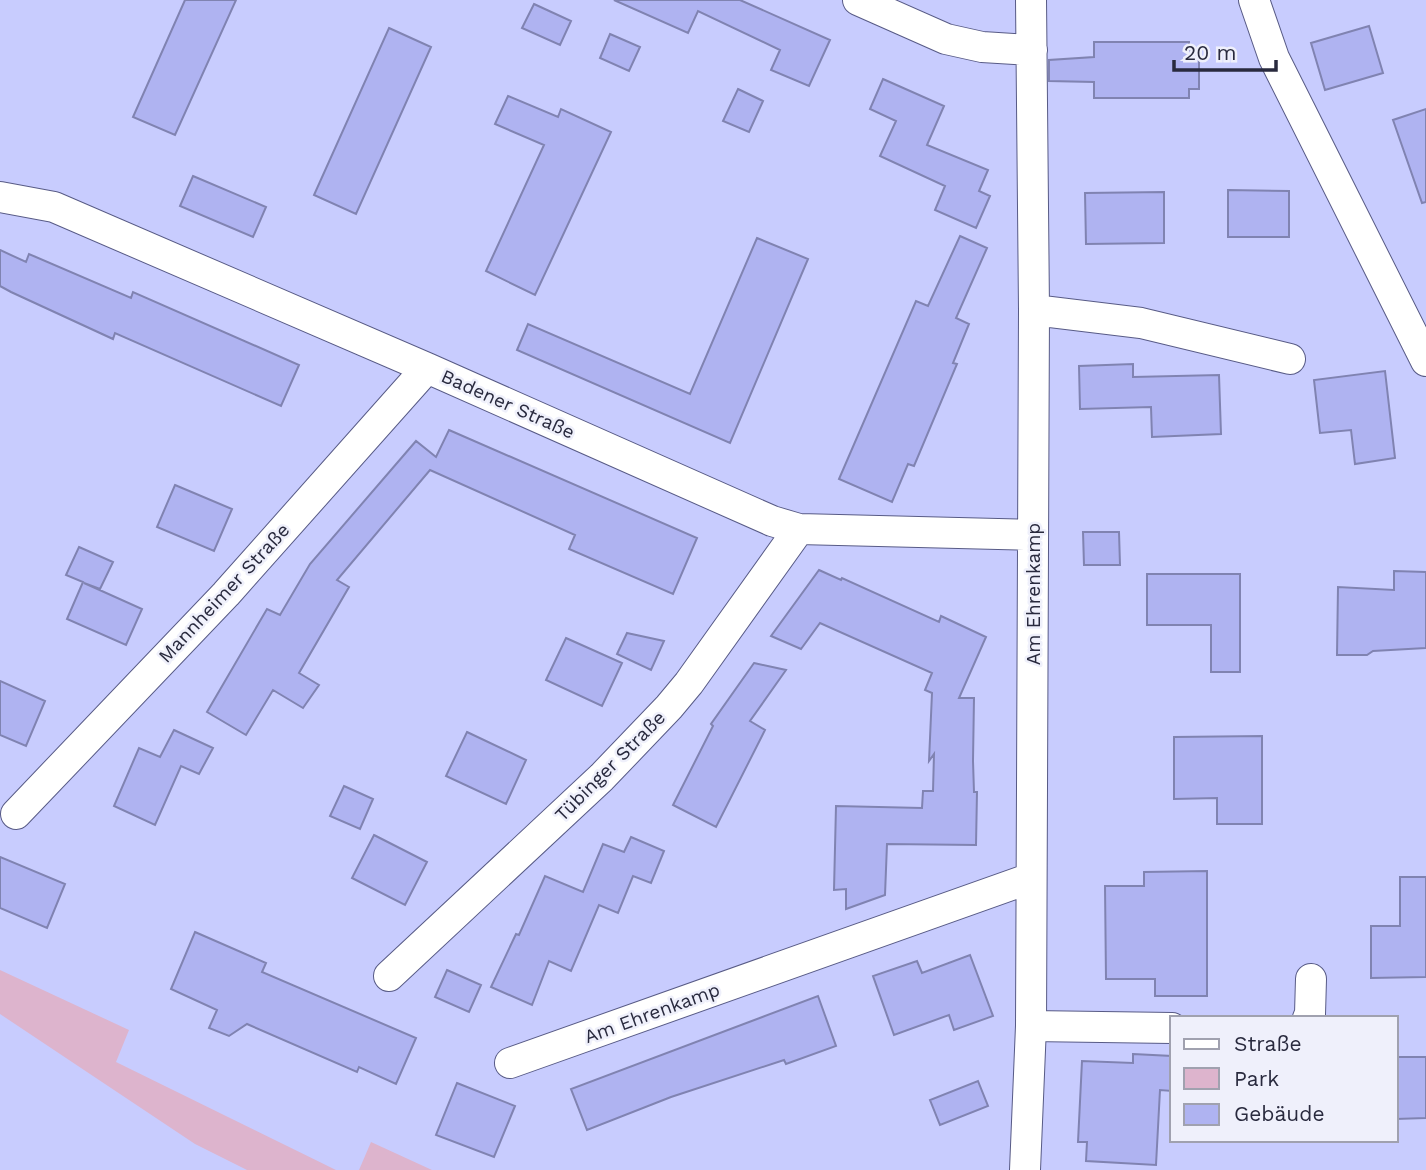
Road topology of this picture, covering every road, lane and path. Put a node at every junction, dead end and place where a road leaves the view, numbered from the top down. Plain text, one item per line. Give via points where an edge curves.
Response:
1 (858, 0) edge
2 (1031, 0) edge
3 (1254, 0) edge
4 (1032, 50) junction
5 (0, 197) edge
6 (1034, 310) junction
7 (1290, 359) dead end
8 (1426, 361) edge
9 (427, 368) junction
10 (799, 528) junction
11 (1033, 535) junction
12 (16, 814) dead end
13 (1031, 878) junction
14 (389, 976) dead end
15 (1311, 979) dead end
16 (1309, 1016) edge
17 (1031, 1026) junction
18 (1170, 1028) edge
19 (510, 1063) dead end
20 (1025, 1170) edge

1 - 4 street via 946,39
2 - 4 street, Am Ehrenkamp
3 - 8 street via 1274,58
4 - 6 street, Am Ehrenkamp
5 - 9 street, Badener Straße via 54,207
6 - 7 street via 1142,323
6 - 11 street, Am Ehrenkamp
9 - 10 street, Badener Straße via 772,521
9 - 12 street, Mannheimer Straße via 226,594
10 - 11 street, Badener Straße
10 - 14 street, Tübinger Straße via 669,707
11 - 13 street, Am Ehrenkamp
13 - 17 street, Am Ehrenkamp
13 - 19 street, Am Ehrenkamp
15 - 16 street
17 - 18 street
17 - 20 street, Am Ehrenkamp

